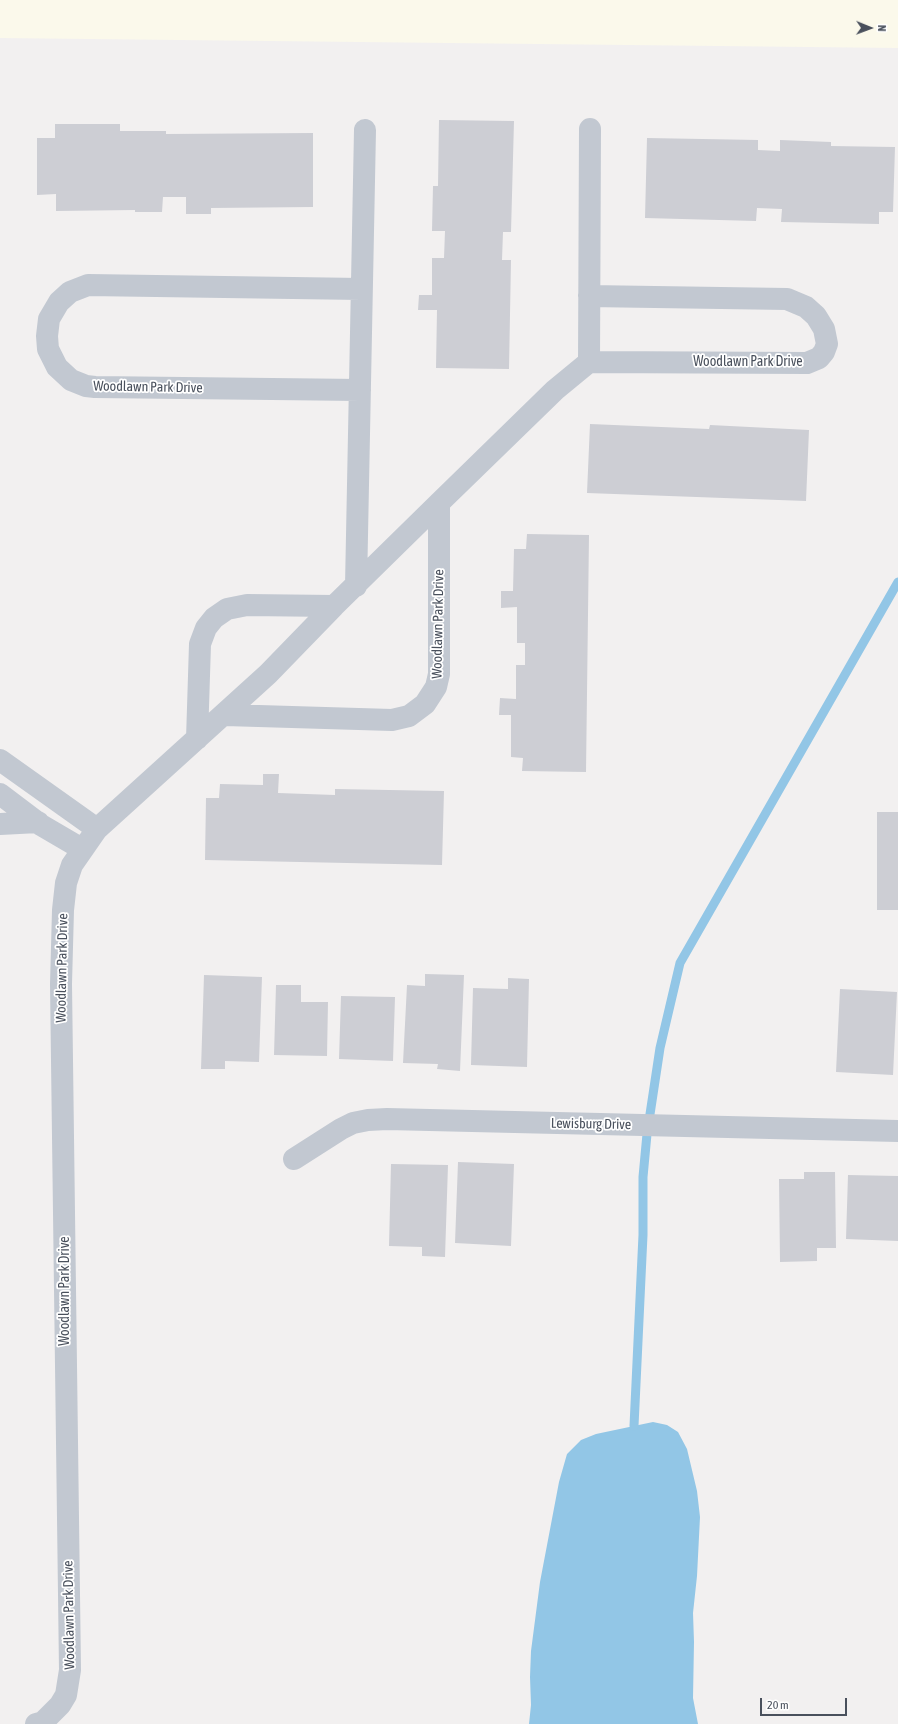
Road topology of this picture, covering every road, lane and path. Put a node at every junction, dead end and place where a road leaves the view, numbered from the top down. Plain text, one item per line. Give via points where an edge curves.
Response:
1 (590, 129) dead end
2 (365, 130) dead end
3 (361, 289) junction
4 (588, 296) junction
5 (589, 362) junction
6 (360, 390) junction
7 (438, 504) junction
8 (356, 586) junction
9 (334, 606) junction
10 (225, 714) junction
11 (196, 739) junction
12 (0, 760) edge
13 (0, 794) edge
14 (38, 822) junction
15 (0, 824) edge
16 (97, 828) junction
17 (82, 849) junction
18 (898, 1131) edge
19 (294, 1159) dead end
20 (36, 1724) edge

1 - 4 street
2 - 3 street
3 - 6 street
3 - 6 street, Woodlawn Park Drive via 88,285 70,292 59,302 49,320 47,336 48,349 57,367 71,380 89,386
4 - 5 street
4 - 5 street, Woodlawn Park Drive via 787,299 806,307 816,316 824,328 826,344 819,358 807,363
5 - 7 street, Woodlawn Park Drive via 555,390
6 - 8 street
7 - 8 street, Woodlawn Park Drive
7 - 10 street, Woodlawn Park Drive via 439,674 436,687 425,704 409,716 392,720
8 - 9 street, Woodlawn Park Drive
9 - 10 street, Woodlawn Park Drive
9 - 11 street via 244,605 227,609 214,618 206,628 200,644
10 - 11 street, Woodlawn Park Drive
11 - 16 street, Woodlawn Park Drive
12 - 16 street
13 - 14 street
14 - 15 street
14 - 17 street
16 - 17 street, Woodlawn Park Drive
17 - 20 street, Woodlawn Park Drive via 72,865 66,882 61,950 70,1670 66,1695 60,1705 47,1718
18 - 19 street, Lewisburg Drive via 387,1119 353,1123

